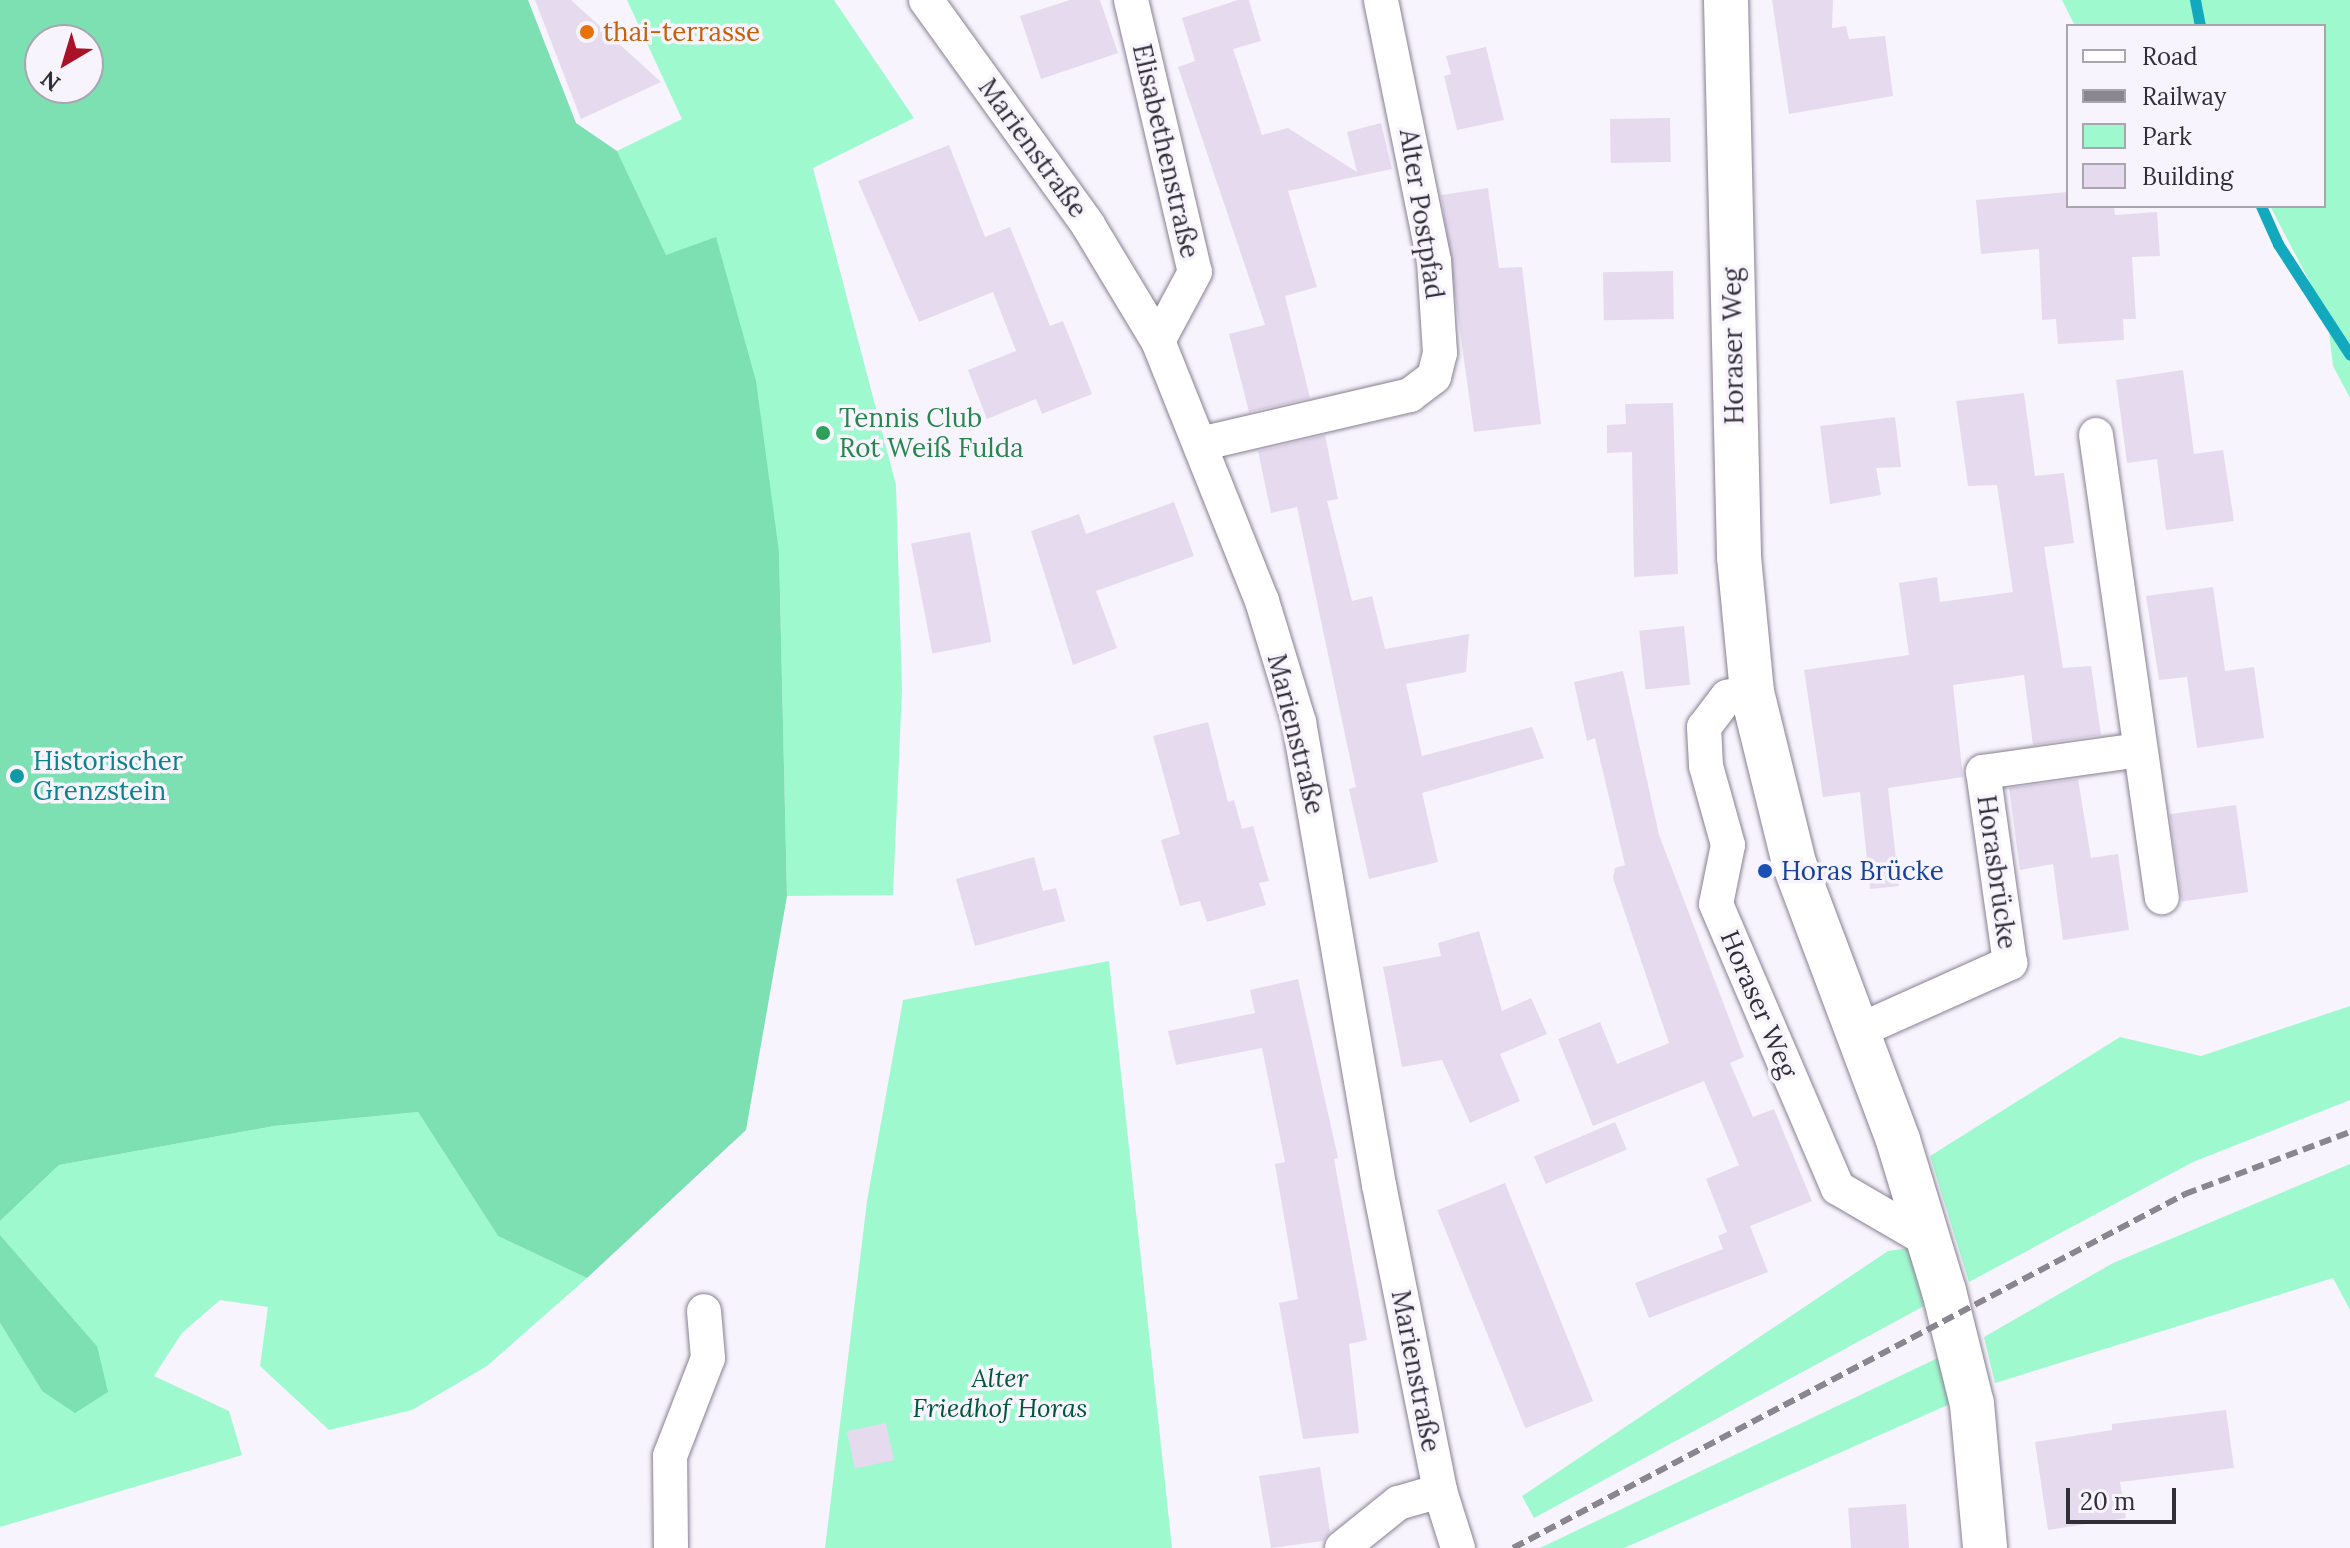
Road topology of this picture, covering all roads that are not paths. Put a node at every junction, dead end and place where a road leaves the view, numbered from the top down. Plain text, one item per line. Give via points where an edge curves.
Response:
1 (926, 0) edge
2 (1131, 0) edge
3 (1381, 0) edge
4 (1726, 0) edge
5 (1158, 341) junction
6 (2096, 435) dead end
7 (1200, 444) junction
8 (1752, 692) junction
9 (2139, 750) junction
10 (2162, 897) dead end
11 (1858, 1031) junction
12 (1929, 1241) junction
13 (704, 1311) dead end
14 (1440, 1491) junction
15 (671, 1548) edge
16 (1342, 1548) edge
17 (1458, 1548) edge
18 (1985, 1548) edge

1 - 5 street, Marienstraße via 1088,225
2 - 5 street, Elisabethenstraße via 1195,272
3 - 7 street, Alter Postpfad via 1434,261 1440,353 1434,377 1410,395
4 - 8 main road, Horaser Weg via 1736,495
5 - 7 street, Marienstraße
6 - 9 street
7 - 14 street, Marienstraße via 1262,601 1299,722 1379,1185
8 - 11 main road, Horaser Weg via 1794,863
8 - 12 street, Horaser Weg via 1727,697 1704,727 1706,766 1728,845 1716,904 1838,1188
9 - 10 street
9 - 11 street, Horasbrücke via 1983,772 2010,963
11 - 12 main road, Horaser Weg
12 - 18 main road, Horaser Weg via 1972,1404
13 - 15 street via 708,1358 670,1456
14 - 16 street via 1398,1503
14 - 17 street, Marienstraße

